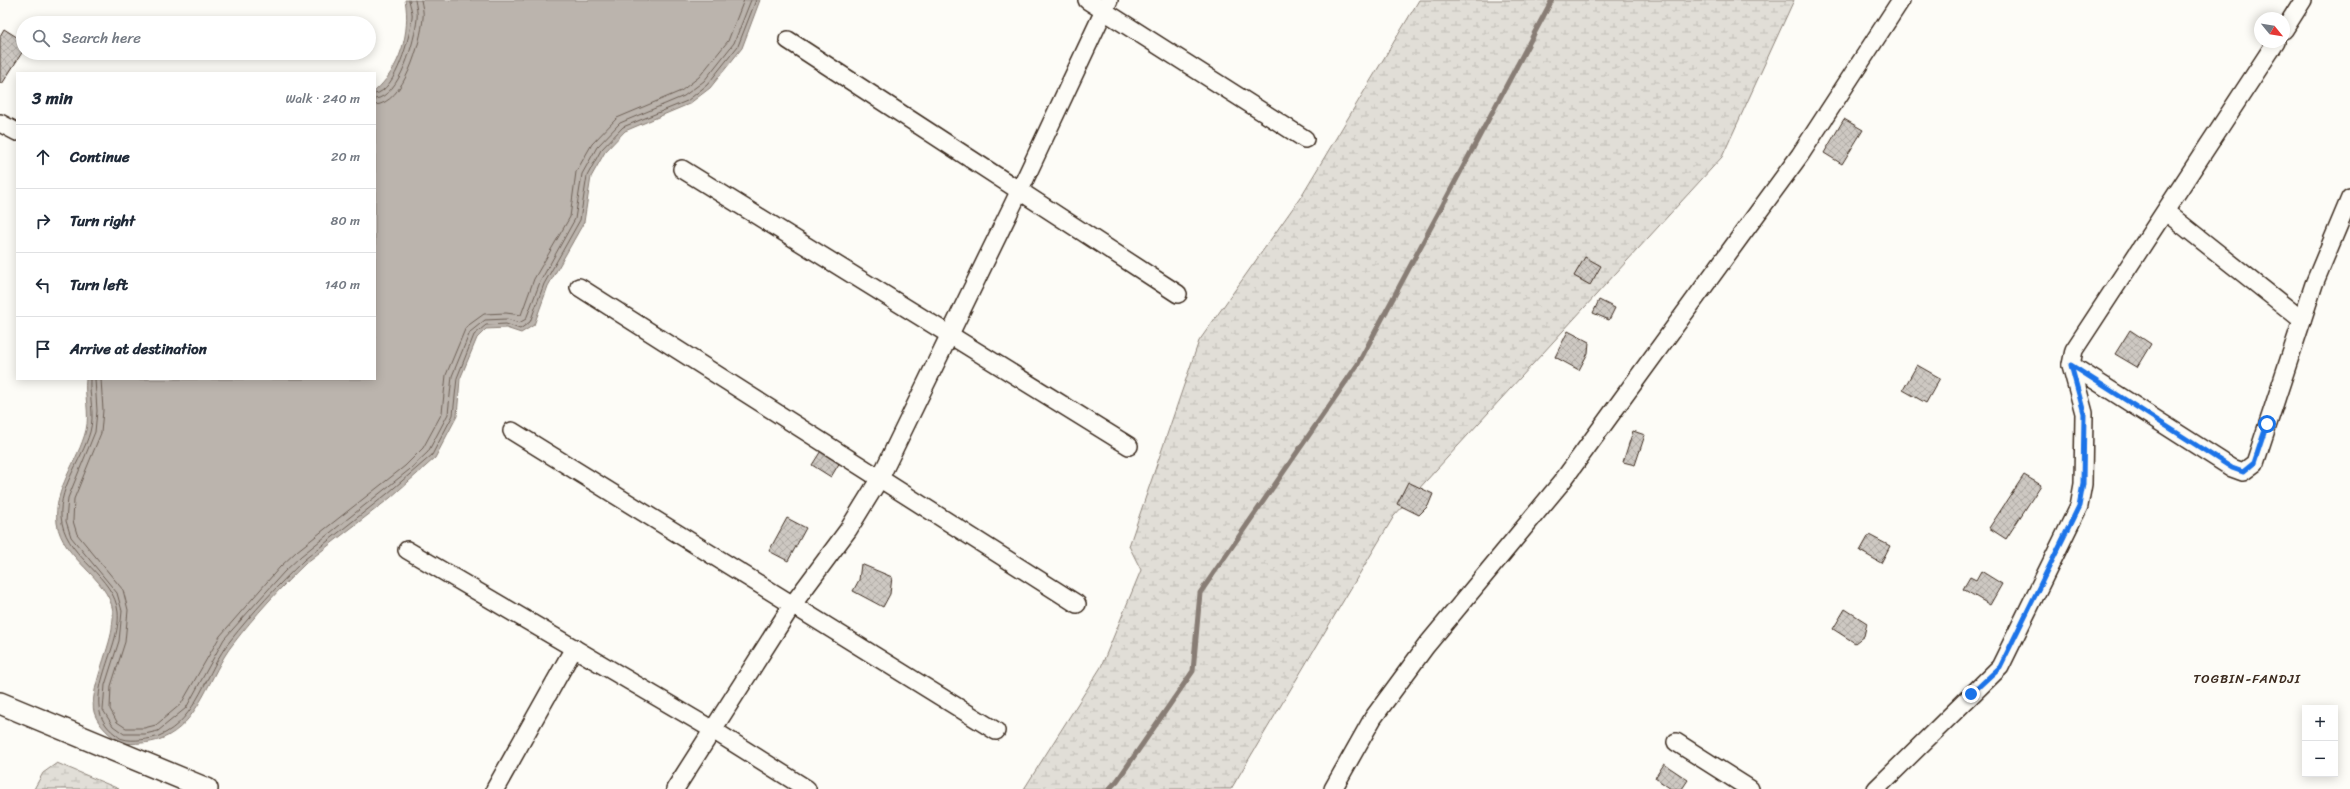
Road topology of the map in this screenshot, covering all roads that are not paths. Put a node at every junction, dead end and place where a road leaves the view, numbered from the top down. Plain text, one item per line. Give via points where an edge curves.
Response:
1 (1087, 0) edge
2 (1901, 0) edge
3 (2303, 0) edge
4 (1106, 5) edge
5 (2290, 21) edge
6 (788, 40) dead end
7 (2272, 48) edge
8 (0, 123) edge
9 (16, 131) edge
10 (1306, 139) dead end
11 (682, 169) dead end
12 (1019, 192) junction
13 (2350, 198) edge
14 (2166, 212) junction
15 (579, 287) dead end
16 (1178, 294) dead end
17 (2302, 320) junction
18 (949, 334) junction
19 (2071, 365) junction
20 (512, 431) dead end
21 (1129, 446) dead end
22 (880, 478) junction
23 (407, 550) dead end
24 (793, 604) junction
25 (1078, 604) dead end
26 (574, 648) junction
27 (0, 703) edge
28 (713, 730) junction
29 (996, 731) dead end
30 (1676, 742) dead end
31 (207, 789) edge
32 (495, 789) edge
33 (675, 789) edge
34 (807, 789) edge
35 (1333, 789) edge
36 (1750, 789) edge
37 (1876, 789) edge

1 - 4 street
2 - 35 street via 1800,155 1561,483 1426,646 1373,718
3 - 5 street
4 - 10 street
4 - 12 street
6 - 12 street
7 - 14 street
8 - 9 street
11 - 18 street
12 - 16 street
12 - 18 street
13 - 17 street via 2314,284
14 - 17 street
14 - 19 street via 2074,350
15 - 22 street
17 - 19 street via 2254,463 2243,472 2232,468
18 - 21 street
18 - 22 street
19 - 37 street via 2084,413 2083,484 2079,506 2000,667
20 - 24 street
22 - 24 street via 848,530
22 - 25 street
23 - 26 street
24 - 28 street
24 - 29 street
26 - 28 street
26 - 32 street
27 - 31 street
28 - 33 street
28 - 34 street
30 - 36 street

